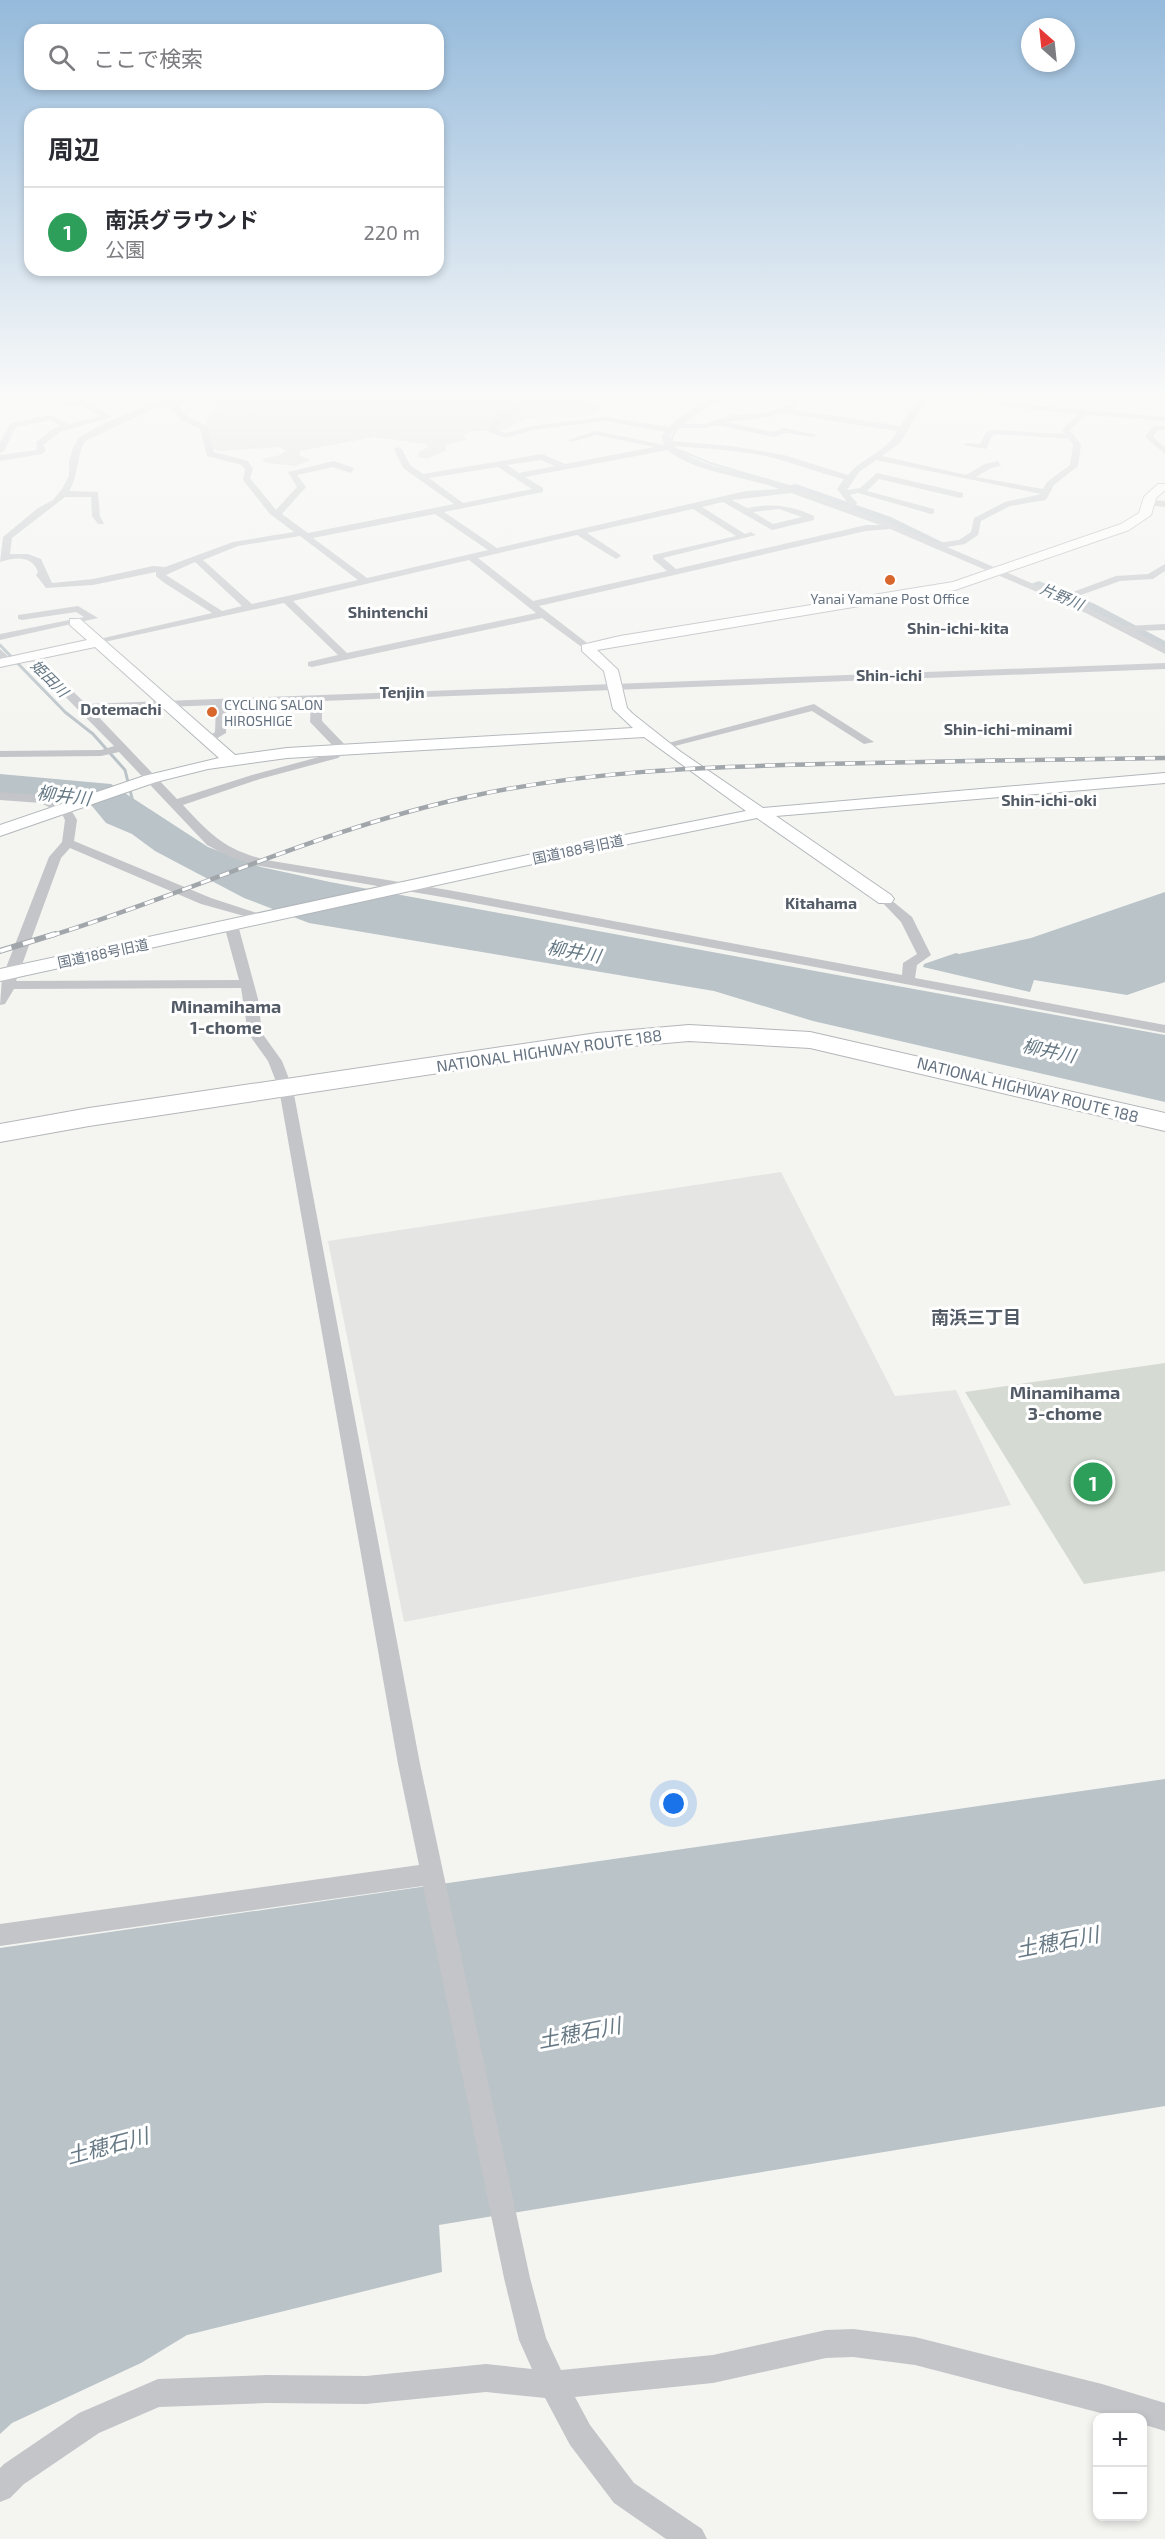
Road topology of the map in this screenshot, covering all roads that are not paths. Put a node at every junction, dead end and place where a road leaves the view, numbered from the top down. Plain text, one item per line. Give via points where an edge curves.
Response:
1 (38, 512) edge
2 (96, 512) edge
3 (274, 512) edge
4 (278, 512) edge
5 (429, 512) edge
6 (439, 512) edge
7 (667, 512) edge
8 (706, 512) edge
9 (748, 512) edge
10 (799, 512) edge
11 (864, 512) edge
12 (992, 512) edge
13 (1146, 512) edge
14 (276, 515) junction
15 (100, 522) dead end
16 (906, 531) junction
17 (580, 533) junction
18 (305, 535) junction
19 (940, 545) junction
20 (496, 552) junction
21 (616, 556) dead end
22 (3, 558) edge
23 (472, 558) junction
24 (197, 559) junction
25 (1165, 567) edge
26 (164, 570) junction
27 (674, 572) junction
28 (998, 572) junction
29 (367, 582) junction
30 (1062, 599) junction
31 (288, 601) junction
32 (530, 605) junction
33 (251, 609) junction
34 (222, 615) junction
35 (542, 615) junction
36 (22, 617) dead end
37 (75, 622) junction
38 (1165, 627) edge
39 (1124, 628) junction
40 (0, 637) edge
41 (99, 642) junction
42 (587, 648) junction
43 (1165, 651) edge
44 (345, 657) junction
45 (11, 659) edge
46 (312, 664) dead end
47 (1165, 666) edge
48 (616, 686) junction
49 (317, 698) junction
50 (222, 701) junction
51 (168, 703) junction
52 (83, 707) junction
53 (647, 732) junction
54 (209, 740) junction
55 (868, 742) dead end
56 (663, 746) junction
57 (120, 748) junction
58 (343, 749) junction
59 (0, 754) edge
60 (231, 760) junction
61 (1165, 778) edge
62 (150, 779) junction
63 (0, 796) edge
64 (175, 804) junction
65 (68, 806) junction
66 (758, 813) junction
67 (0, 831) edge
68 (68, 843) junction
69 (395, 889) junction
70 (885, 899) joint
71 (271, 917) junction
72 (231, 925) junction
73 (7, 977) edge
74 (908, 980) junction
75 (247, 984) junction
76 (0, 1001) edge
77 (1165, 1029) edge
78 (286, 1089) junction
79 (1165, 1122) edge
80 (0, 1133) edge
81 (431, 1878) junction
82 (0, 1935) edge
83 (553, 2385) junction
84 (1165, 2417) edge
85 (0, 2488) edge
86 (692, 2539) edge

1 - 22 street via 8,537
2 - 15 street
3 - 14 street
4 - 14 street
5 - 18 street
6 - 20 street
7 - 17 street
8 - 27 street via 748,536 656,557
9 - 10 street via 772,527 811,518
11 - 16 street
12 - 19 street via 977,520 975,533 966,540
13 - 28 street via 1125,527
14 - 18 street
16 - 19 street
16 - 27 street via 876,526
17 - 20 street
17 - 21 street
18 - 24 street via 247,541
18 - 29 street
19 - 28 street
20 - 23 street
22 - 26 street via 29,556 40,564 42,578 49,586
23 - 29 street
23 - 32 street
24 - 26 street
24 - 33 street
25 - 30 street via 1150,577 1119,578
26 - 34 street via 160,575 166,580
27 - 32 street
28 - 30 street
28 - 42 street via 945,588
29 - 31 street
30 - 39 street
31 - 33 street
31 - 44 street
32 - 35 street
33 - 34 street
34 - 41 street
35 - 42 street
35 - 44 street
36 - 37 street via 78,609 93,618
37 - 40 street
37 - 41 street
38 - 39 street
39 - 43 street
41 - 45 street
41 - 51 street
42 - 48 street via 608,664
44 - 46 street
45 - 52 street
47 - 48 street
48 - 49 street
48 - 53 street via 620,709
49 - 50 street
49 - 58 street via 316,722
50 - 51 street
50 - 54 street via 220,733
51 - 52 street
51 - 54 street
52 - 57 street
53 - 56 street
53 - 58 street
54 - 60 street
55 - 56 street via 814,708
56 - 66 street
57 - 59 street via 101,753
57 - 62 street
58 - 60 street
58 - 64 street via 325,759
60 - 62 street
61 - 66 street, 国道188号旧道
62 - 64 street
62 - 65 street
63 - 65 street
64 - 69 street via 211,842 230,852 265,865
65 - 67 street
65 - 68 street
66 - 69 street, 国道188号旧道
66 - 70 street
68 - 71 street via 206,901
68 - 73 street via 55,857 24,944
69 - 71 street, 国道188号旧道
69 - 74 street via 448,894
70 - 74 street via 907,920 924,955 910,963
71 - 72 street, 国道188号旧道
72 - 73 street, 国道188号旧道
72 - 75 street
73 - 75 street
73 - 76 street
74 - 77 street
75 - 78 street via 255,1033 275,1060
78 - 79 highway, NATIONAL HIGHWAY ROUTE 188 via 633,1036 722,1033 810,1040
78 - 80 highway, NATIONAL HIGHWAY ROUTE 188
78 - 81 street
81 - 82 street
81 - 83 street via 533,2340
83 - 84 street via 713,2368 826,2344 853,2343 915,2351
83 - 85 street via 486,2378 366,2390 158,2393 89,2423 14,2474
83 - 86 street via 580,2435 624,2493

